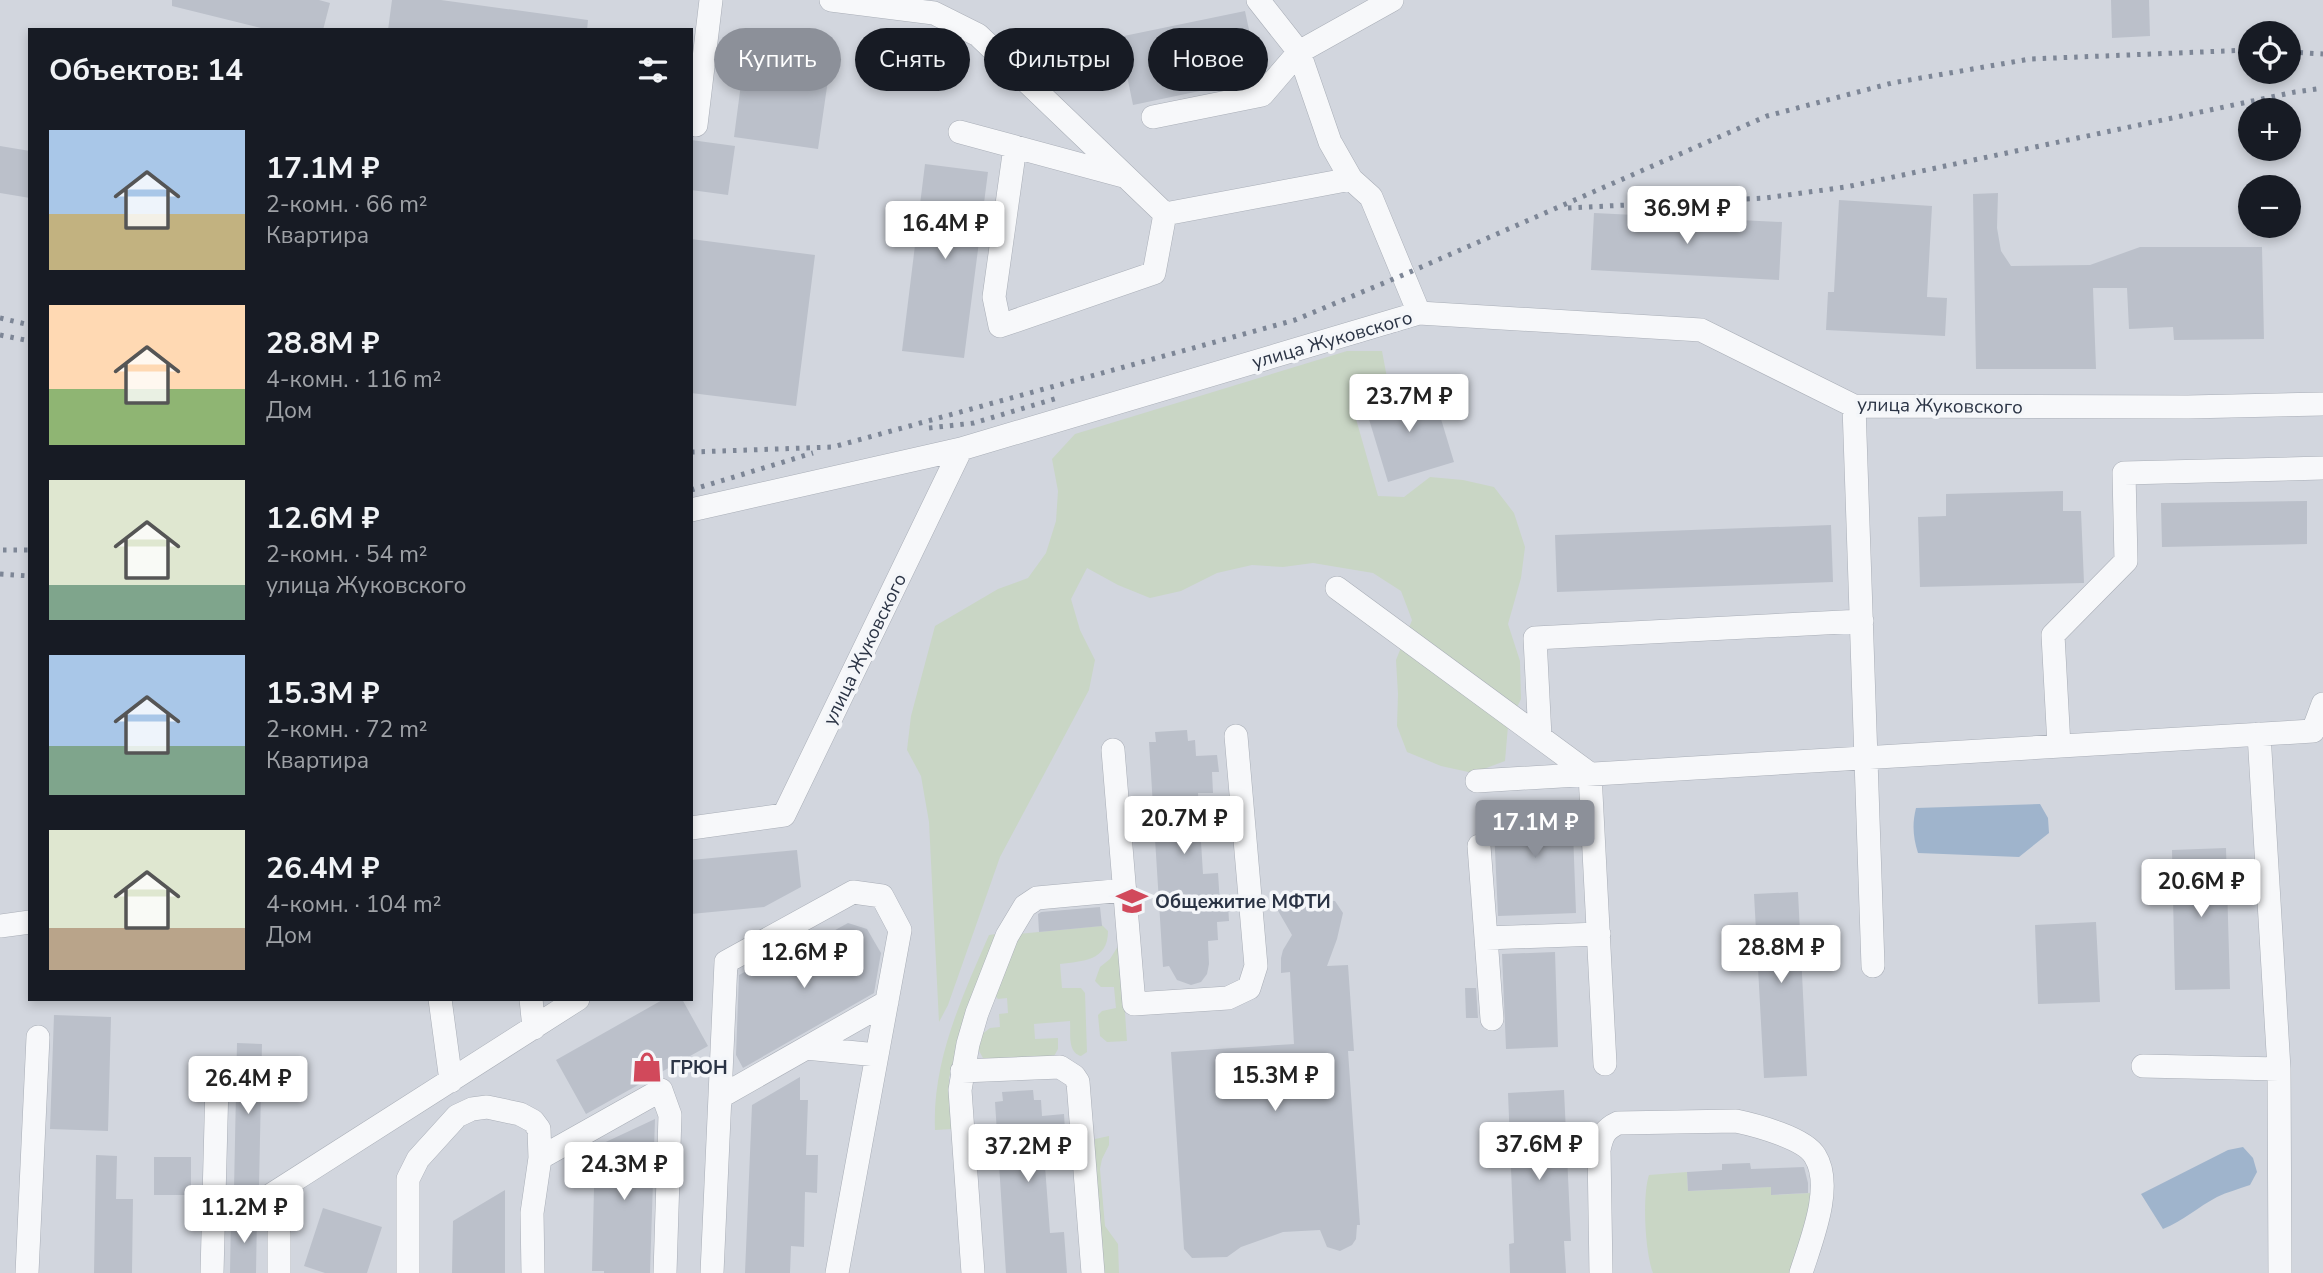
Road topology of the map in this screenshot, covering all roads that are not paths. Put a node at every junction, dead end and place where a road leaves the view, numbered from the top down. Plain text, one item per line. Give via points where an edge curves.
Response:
1 (711, 0) edge
2 (831, 0) edge
3 (1258, 0) edge
4 (1392, 0) edge
5 (1299, 52) junction
6 (1153, 117) dead end
7 (696, 125) dead end
8 (960, 132) dead end
9 (1016, 147) junction
10 (1127, 177) junction
11 (1351, 179) junction
12 (1165, 214) junction
13 (1419, 313) junction
14 (2323, 404) edge
15 (1854, 406) junction
16 (961, 449) junction
17 (2323, 468) edge
18 (693, 510) edge
19 (1337, 588) dead end
20 (1861, 621) junction
21 (2323, 704) edge
22 (2259, 734) junction
23 (1236, 736) dead end
24 (1540, 737) junction
25 (2059, 746) junction
26 (1113, 750) dead end
27 (1866, 757) junction
28 (1590, 774) junction
29 (1477, 780) dead end
30 (693, 828) edge
31 (1479, 846) dead end
32 (1125, 890) junction
33 (28, 922) edge
34 (0, 926) edge
35 (1599, 934) junction
36 (1486, 938) junction
37 (1873, 965) dead end
38 (440, 1001) edge
39 (531, 1001) edge
40 (575, 1001) edge
41 (887, 1002) junction
42 (1492, 1019) dead end
43 (534, 1028) junction
44 (38, 1037) dead end
45 (806, 1048) junction
46 (877, 1055) junction
47 (1605, 1064) dead end
48 (2143, 1066) dead end
49 (2279, 1069) junction
50 (962, 1071) junction
51 (451, 1081) junction
52 (216, 1084) dead end
53 (720, 1097) junction
54 (541, 1158) junction
55 (214, 1203) junction
56 (279, 1234) dead end
57 (27, 1273) edge
58 (212, 1273) edge
59 (279, 1273) edge
60 (408, 1273) edge
61 (533, 1273) edge
62 (665, 1273) edge
63 (712, 1273) edge
64 (837, 1273) edge
65 (973, 1273) edge
66 (1093, 1273) edge
67 (1601, 1273) edge
68 (1801, 1273) edge
69 (2280, 1273) edge

1 - 7 street
2 - 10 street via 934,13 978,35
3 - 5 street
4 - 5 street
5 - 6 street via 1262,95
5 - 11 street via 1330,142
8 - 9 street
9 - 10 street
9 - 12 street via 994,297 1000,326 1154,273
10 - 12 street
11 - 12 street
11 - 13 street via 1371,197
13 - 15 street, улица Жуковского via 1701,330
13 - 16 street, улица Жуковского
14 - 15 street, улица Жуковского
15 - 20 street
16 - 18 street
16 - 30 street, улица Жуковского via 784,815
17 - 25 street via 2124,474 2126,561 2053,635
19 - 24 street
20 - 24 street via 1535,638
20 - 27 street
21 - 22 street via 2313,731
22 - 25 street
22 - 49 street
23 - 32 street via 1256,966 1249,988 1228,998 1134,1004
24 - 28 street
25 - 27 street
26 - 32 street
27 - 28 street
27 - 37 street
28 - 29 street
28 - 35 street
31 - 36 street
32 - 50 street via 1037,898 1025,906 1007,936 977,1013
33 - 34 street
35 - 36 street
35 - 47 street
36 - 42 street
38 - 51 street
39 - 43 street
40 - 43 street
41 - 45 street
41 - 46 street
41 - 53 street via 900,930 882,896 853,892 726,962
43 - 51 street
44 - 57 street
45 - 46 street
45 - 53 street
46 - 64 street
48 - 49 street
49 - 69 street
50 - 65 street
50 - 66 street via 1060,1068 1078,1082
51 - 55 street via 260,1202
52 - 55 street
53 - 63 street
54 - 60 street via 539,1129 520,1114 487,1107 457,1116 418,1159 408,1179
54 - 61 street via 532,1213
54 - 62 street via 661,1090 670,1115
55 - 58 street
56 - 59 street
67 - 68 street via 1599,1150 1607,1128 1618,1123 1736,1121 1755,1124 1815,1154 1822,1195

